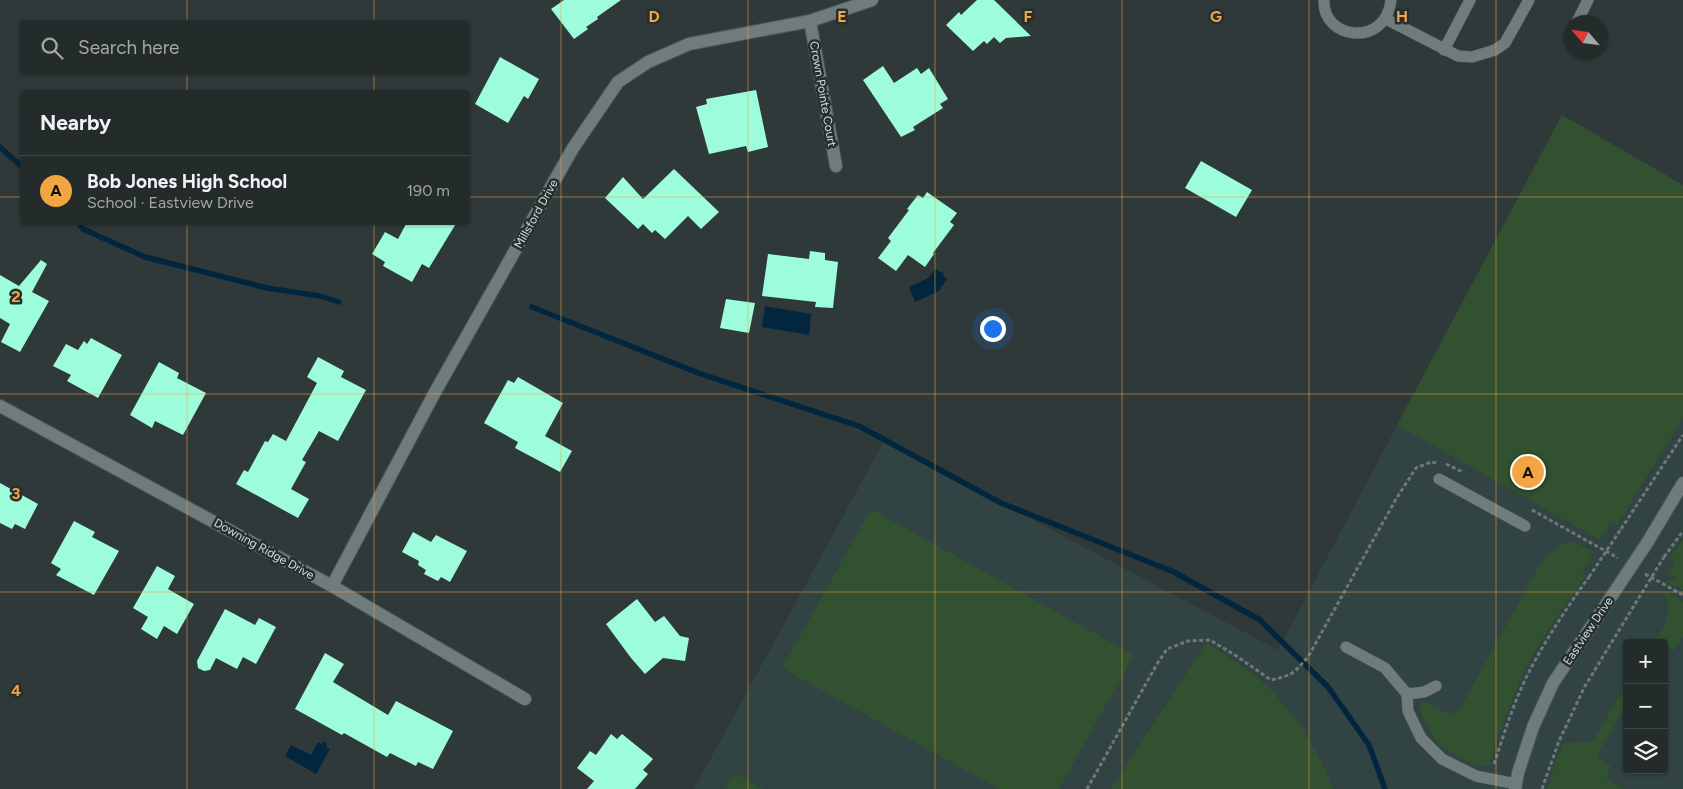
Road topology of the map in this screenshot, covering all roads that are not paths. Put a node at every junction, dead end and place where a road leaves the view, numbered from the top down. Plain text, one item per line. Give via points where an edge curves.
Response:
1 (872, 0) edge
2 (1324, 0) edge
3 (1391, 0) edge
4 (1470, 0) edge
5 (1529, 0) edge
6 (1588, 0) edge
7 (1580, 15) edge
8 (1386, 19) junction
9 (810, 21) junction
10 (1444, 50) junction
11 (836, 166) dead end
12 (0, 406) edge
13 (1439, 479) dead end
14 (1683, 482) edge
15 (1679, 497) edge
16 (1525, 526) dead end
17 (332, 586) junction
18 (1346, 648) dead end
19 (1436, 686) dead end
20 (1407, 694) junction
21 (525, 699) dead end
22 (1515, 787) edge

1 - 9 street, Millsford Drive
2 - 8 lane via 1327,15 1345,32 1367,32
3 - 8 lane
4 - 10 lane
5 - 10 lane via 1505,42 1495,50 1472,57
6 - 7 lane
8 - 10 lane
9 - 11 street, Crown Pointe Court
9 - 17 street, Millsford Drive via 689,44 648,62 618,82 573,148 434,394
12 - 17 street, Downing Ridge Drive
13 - 16 lane
14 - 15 street, Eastview Drive
15 - 22 street, Eastview Drive, bridge via 1554,683 1533,726
17 - 21 street, Downing Ridge Drive
18 - 20 lane via 1384,668
19 - 20 lane via 1424,692
20 - 22 lane via 1408,711 1421,738 1442,759 1476,776

